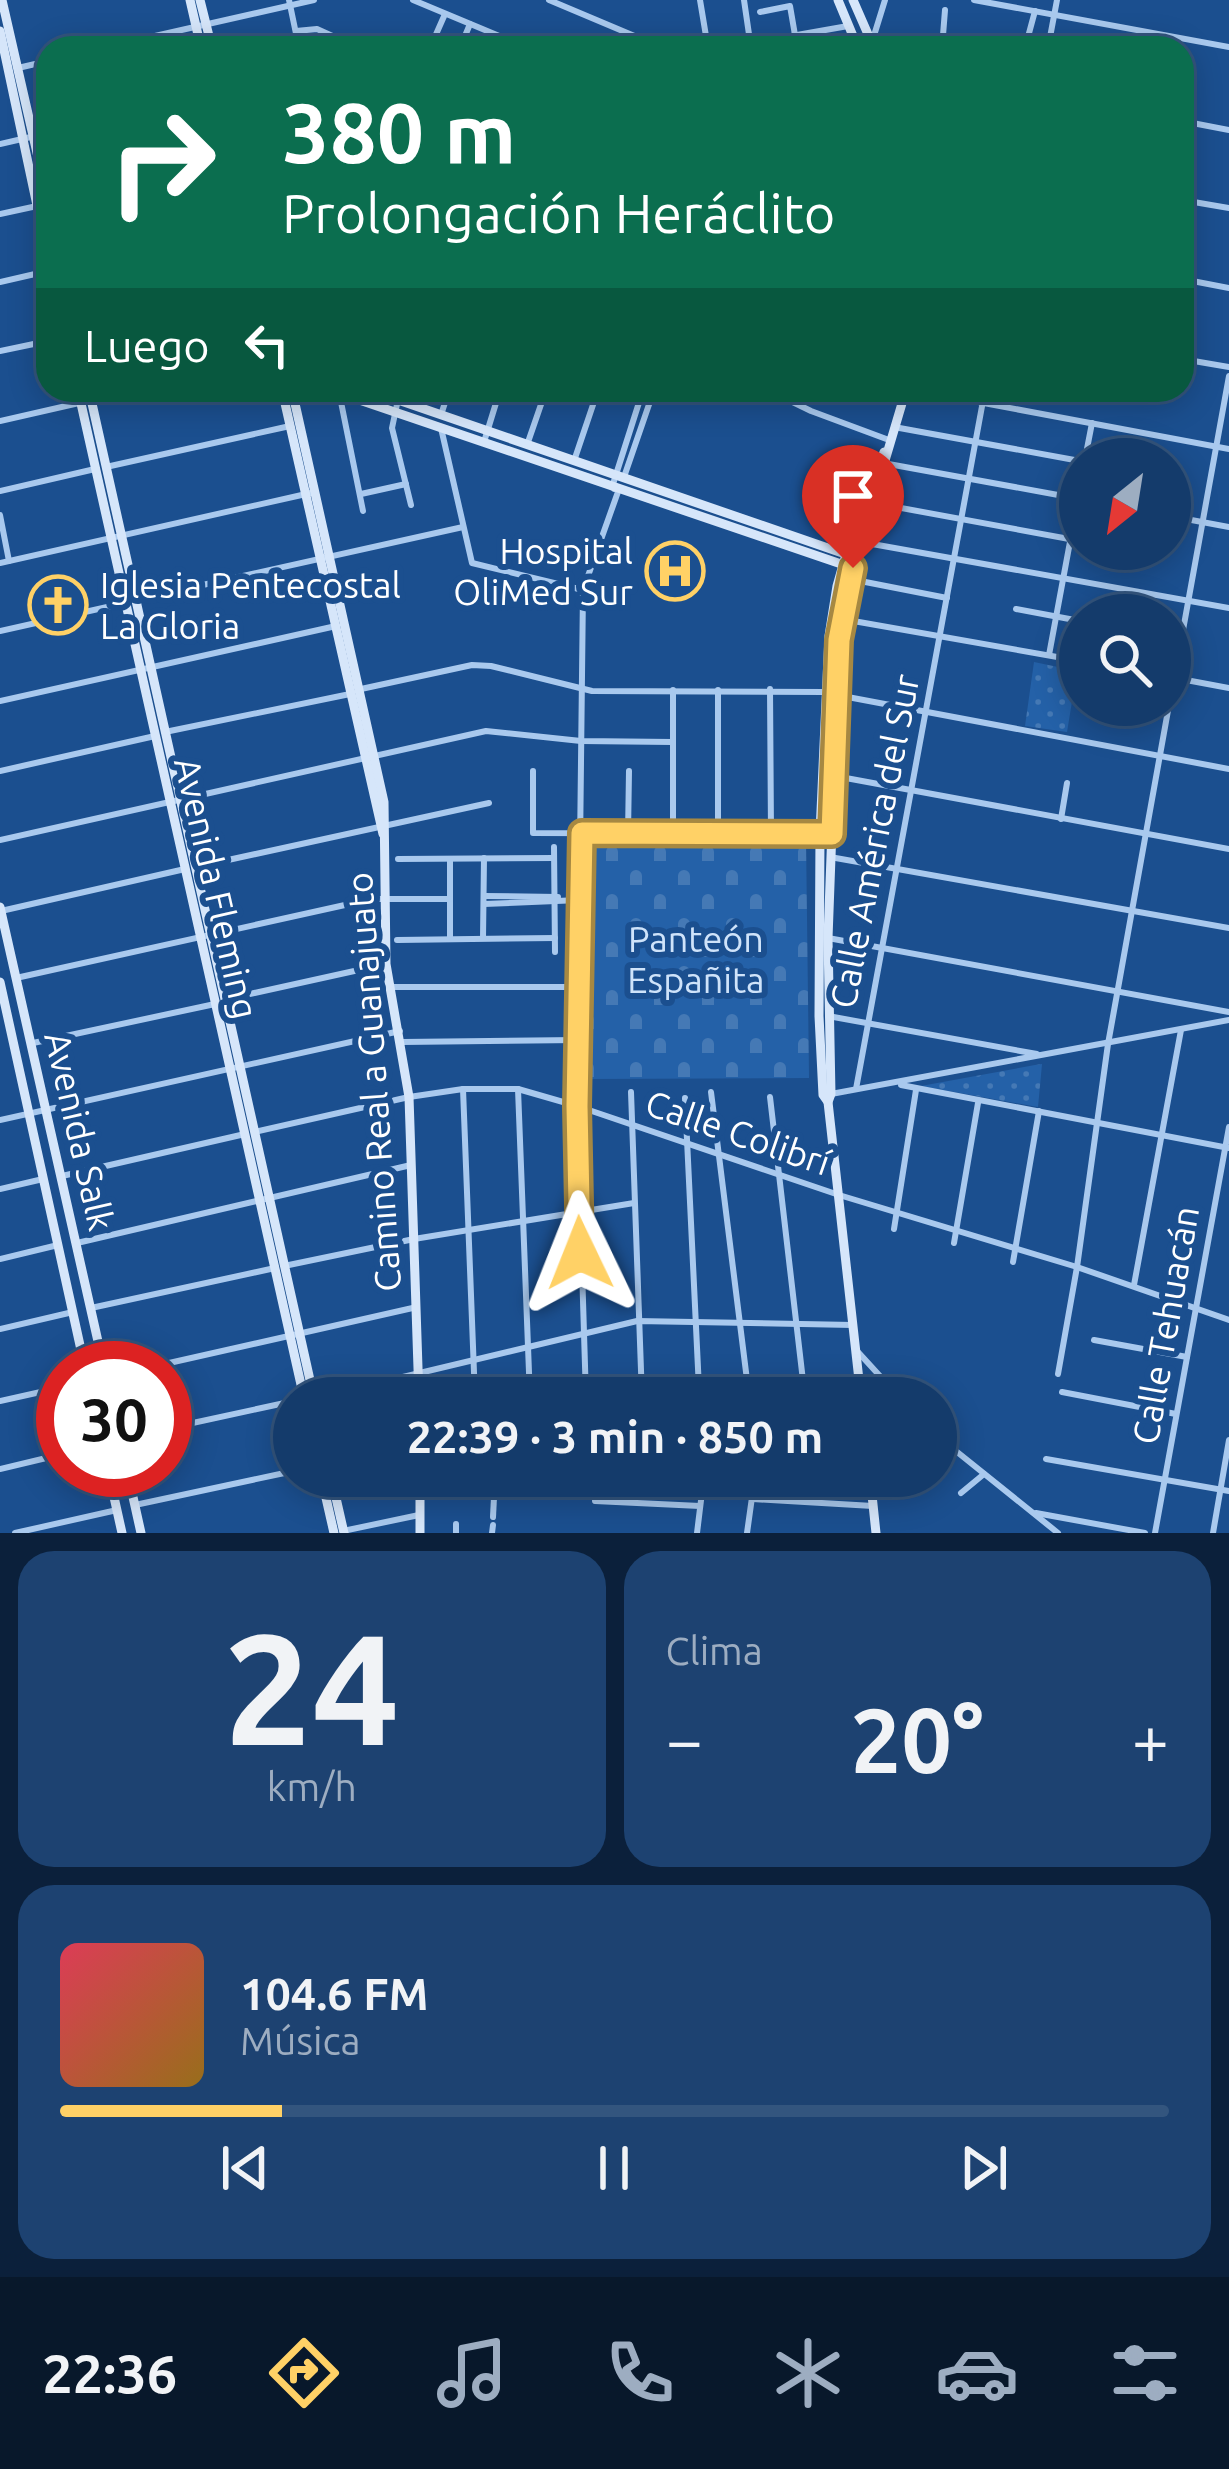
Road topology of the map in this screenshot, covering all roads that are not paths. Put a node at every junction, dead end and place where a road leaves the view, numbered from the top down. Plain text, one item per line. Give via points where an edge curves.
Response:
1 (190, 0) edge
2 (200, 0) edge
3 (314, 0) edge
4 (413, 0) edge
5 (549, 0) edge
6 (577, 0) edge
7 (700, 0) edge
8 (744, 0) edge
9 (838, 0) edge
10 (853, 0) edge
11 (885, 0) edge
12 (974, 0) edge
13 (1057, 0) edge
14 (3, 1) edge
15 (290, 3) edge
16 (566, 6) edge
17 (945, 10) dead end
18 (760, 11) dead end
19 (1035, 11) junction
20 (445, 14) junction
21 (1054, 15) junction
22 (201, 25) junction
23 (470, 25) junction
24 (848, 26) junction
25 (0, 31) edge
26 (296, 31) junction
27 (796, 35) junction
28 (154, 36) edge
29 (201, 36) edge
30 (206, 36) edge
31 (297, 36) edge
32 (332, 36) edge
33 (435, 36) edge
34 (465, 36) edge
35 (496, 36) edge
36 (635, 36) edge
37 (706, 36) edge
38 (749, 36) edge
39 (790, 36) edge
40 (852, 36) edge
41 (869, 36) edge
42 (875, 36) edge
43 (943, 36) edge
44 (1028, 36) edge
45 (1050, 36) edge
46 (1169, 36) edge
47 (1194, 41) edge
48 (1229, 47) edge
49 (9, 70) edge
50 (1194, 123) edge
51 (1229, 130) edge
52 (36, 137) edge
53 (29, 138) junction
54 (0, 144) edge
55 (36, 171) edge
56 (1194, 202) edge
57 (36, 206) edge
58 (1229, 208) edge
59 (0, 214) edge
60 (36, 274) edge
61 (1194, 281) edge
62 (0, 282) edge
63 (1229, 288) edge
64 (36, 343) edge
65 (0, 351) edge
66 (1194, 362) edge
67 (1229, 372) edge
68 (65, 402) edge
69 (86, 402) edge
70 (286, 402) edge
71 (293, 402) edge
72 (349, 402) edge
73 (397, 402) edge
74 (401, 402) edge
75 (446, 402) edge
76 (496, 402) edge
77 (542, 402) edge
78 (594, 402) edge
79 (640, 402) edge
80 (649, 402) edge
81 (793, 402) edge
82 (904, 402) edge
83 (977, 402) edge
84 (983, 403) junction
85 (0, 421) edge
86 (441, 421) junction
87 (1092, 423) junction
88 (295, 425) junction
89 (893, 427) junction
90 (485, 436) junction
91 (1088, 438) edge
92 (976, 442) junction
93 (888, 445) junction
94 (1216, 447) junction
95 (526, 449) junction
96 (1229, 449) edge
97 (1059, 456) edge
98 (882, 462) junction
99 (573, 465) junction
100 (101, 468) junction
101 (969, 478) junction
102 (618, 483) junction
103 (406, 484) junction
104 (0, 491) edge
105 (310, 493) junction
106 (361, 494) junction
107 (1059, 495) edge
108 (874, 503) junction
109 (411, 505) dead end
110 (364, 511) dead end
111 (0, 514) edge
112 (962, 519) junction
113 (1191, 520) edge
114 (1203, 522) junction
115 (463, 527) junction
116 (1229, 527) edge
117 (116, 537) junction
118 (1059, 537) edge
119 (861, 542) junction
120 (955, 556) junction
121 (326, 559) junction
122 (5, 562) edge
123 (850, 565) junction
124 (1066, 570) edge
125 (1064, 577) junction
126 (583, 590) junction
127 (1156, 594) edge
128 (1189, 594) edge
129 (947, 598) junction
130 (1191, 601) edge
131 (130, 602) junction
132 (1229, 608) edge
133 (1016, 609) dead end
134 (1056, 616) junction
135 (1059, 617) edge
136 (842, 619) junction
137 (340, 624) junction
138 (0, 631) edge
139 (940, 636) junction
140 (1049, 656) junction
141 (1059, 658) edge
142 (146, 669) junction
143 (1191, 681) edge
144 (1229, 688) edge
145 (580, 689) junction
146 (770, 689) junction
147 (718, 690) junction
148 (673, 691) junction
149 (356, 692) junction
150 (832, 694) junction
151 (0, 701) edge
152 (926, 713) junction
153 (1166, 726) edge
154 (160, 734) junction
155 (581, 741) junction
156 (672, 742) junction
157 (1160, 756) junction
158 (371, 757) junction
159 (1229, 769) edge
160 (0, 771) edge
161 (533, 771) dead end
162 (628, 771) dead end
163 (835, 776) junction
164 (1067, 783) dead end
165 (911, 792) junction
166 (176, 802) junction
167 (489, 802) dead end
168 (1060, 819) junction
169 (383, 827) junction
170 (582, 833) junction
171 (673, 833) junction
172 (718, 833) junction
173 (771, 833) junction
174 (628, 834) junction
175 (826, 834) junction
176 (1146, 834) junction
177 (0, 840) edge
178 (554, 847) dead end
179 (1229, 849) edge
180 (830, 857) junction
181 (484, 858) junction
182 (554, 858) junction
183 (398, 859) dead end
184 (450, 859) junction
185 (190, 868) junction
186 (897, 868) junction
187 (385, 898) junction
188 (450, 899) junction
189 (484, 900) junction
190 (558, 900) junction
191 (580, 900) junction
192 (0, 909) edge
193 (1132, 910) junction
194 (1229, 928) edge
195 (206, 936) junction
196 (483, 938) junction
197 (555, 938) junction
198 (828, 938) junction
199 (450, 939) junction
200 (397, 940) dead end
201 (883, 946) junction
202 (554, 952) dead end
203 (386, 964) junction
204 (16, 978) junction
205 (0, 982) edge
206 (390, 987) junction
207 (579, 987) junction
208 (1118, 991) junction
209 (227, 999) junction
210 (215, 1004) junction
211 (1229, 1015) edge
212 (828, 1016) junction
213 (868, 1023) junction
214 (1181, 1030) junction
215 (401, 1036) junction
216 (578, 1040) junction
217 (33, 1043) junction
218 (1108, 1044) junction
219 (15, 1048) junction
220 (0, 1051) edge
221 (1045, 1056) junction
222 (236, 1068) junction
223 (916, 1085) junction
224 (463, 1089) junction
225 (856, 1089) junction
226 (518, 1090) junction
227 (631, 1092) dead end
228 (711, 1092) dead end
229 (770, 1096) dead end
230 (409, 1097) junction
231 (685, 1097) dead end
232 (827, 1097) junction
233 (978, 1103) junction
234 (577, 1106) junction
235 (47, 1109) junction
236 (1039, 1111) junction
237 (29, 1113) junction
238 (0, 1120) edge
239 (1097, 1123) junction
240 (632, 1125) junction
241 (1229, 1127) edge
242 (249, 1133) junction
243 (1163, 1136) junction
244 (688, 1143) junction
245 (1227, 1148) edge
246 (719, 1154) junction
247 (412, 1166) junction
248 (778, 1174) junction
249 (62, 1176) junction
250 (44, 1179) junction
251 (0, 1189) edge
252 (839, 1196) junction
253 (264, 1199) junction
254 (634, 1203) junction
255 (578, 1212) junction
256 (896, 1214) junction
257 (525, 1221) junction
258 (894, 1229) dead end
259 (469, 1230) junction
260 (957, 1231) junction
261 (414, 1239) junction
262 (77, 1243) junction
263 (954, 1243) dead end
264 (58, 1245) junction
265 (1016, 1249) junction
266 (0, 1259) edge
267 (1013, 1262) dead end
268 (280, 1267) junction
269 (1077, 1267) junction
270 (1134, 1286) junction
271 (417, 1307) junction
272 (91, 1308) junction
273 (1196, 1308) junction
274 (73, 1312) junction
275 (1229, 1320) edge
276 (694, 1321) junction
277 (637, 1322) junction
278 (739, 1322) junction
279 (796, 1322) junction
280 (853, 1324) junction
281 (0, 1328) edge
282 (295, 1335) junction
283 (583, 1335) junction
284 (1094, 1340) dead end
285 (80, 1341) edge
286 (98, 1341) edge
287 (529, 1349) junction
288 (856, 1350) junction
289 (1187, 1357) junction
290 (192, 1358) edge
291 (474, 1361) junction
292 (418, 1374) junction
293 (1058, 1374) dead end
294 (301, 1377) edge
295 (308, 1377) edge
296 (405, 1377) edge
297 (418, 1377) edge
298 (474, 1377) edge
299 (530, 1377) edge
300 (585, 1377) edge
301 (641, 1377) edge
302 (698, 1377) edge
303 (747, 1377) edge
304 (803, 1377) edge
305 (859, 1377) edge
306 (881, 1377) edge
307 (1062, 1392) dead end
308 (36, 1393) edge
309 (0, 1401) edge
310 (273, 1406) edge
311 (1176, 1414) junction
312 (192, 1423) edge
313 (1229, 1440) edge
314 (957, 1452) edge
315 (1046, 1459) dead end
316 (36, 1460) edge
317 (0, 1468) edge
318 (984, 1474) junction
319 (273, 1475) edge
320 (1165, 1479) junction
321 (1225, 1490) edge
322 (961, 1493) dead end
323 (114, 1497) edge
324 (133, 1497) edge
325 (328, 1497) edge
326 (334, 1497) edge
327 (420, 1497) edge
328 (701, 1497) edge
329 (872, 1497) edge
330 (753, 1499) joint
331 (595, 1501) dead end
332 (135, 1505) junction
333 (700, 1506) junction
334 (873, 1506) junction
335 (117, 1510) junction
336 (1033, 1513) junction
337 (419, 1515) junction
338 (340, 1532) edge
339 (15, 1533) edge
340 (122, 1533) edge
341 (141, 1533) edge
342 (420, 1533) edge
343 (697, 1533) edge
344 (747, 1533) edge
345 (876, 1533) edge
346 (1058, 1533) edge
347 (1145, 1533) edge
348 (1155, 1533) edge
349 (1213, 1533) edge

1 - 22 street
2 - 22 street
3 - 15 street
4 - 20 street
5 - 16 street
6 - 16 street
7 - 37 street
8 - 38 street
9 - 24 street
10 - 41 street
11 - 42 street
12 - 19 street
13 - 21 street
14 - 49 street
15 - 22 street
15 - 26 street
16 - 36 street
17 - 43 street
18 - 27 street via 790,6
19 - 21 street
19 - 44 street
20 - 23 street
20 - 33 street
21 - 45 street
21 - 46 street
22 - 28 street
22 - 29 street
22 - 30 street
23 - 34 street
23 - 35 street
24 - 27 street
24 - 40 street
25 - 49 street
26 - 31 street
26 - 32 street
27 - 39 street
47 - 48 street
49 - 53 street
50 - 51 street
52 - 53 street
53 - 54 street
53 - 55 street
56 - 58 street
57 - 59 street
60 - 62 street
61 - 63 street
64 - 65 street
66 - 67 street
67 - 94 street
68 - 85 street
69 - 100 street, Avenida Fleming
70 - 88 street, Camino Real a Guanajuato
71 - 88 street, Camino Real a Guanajuato
72 - 106 street
73 - 103 street via 392,428
74 - 86 street
75 - 86 street
76 - 90 street
77 - 95 street
78 - 99 street
79 - 102 street
80 - 102 street
81 - 93 street
82 - 89 street
83 - 84 street
84 - 87 street
84 - 92 street, Calle América del Sur
86 - 90 street
86 - 115 street
87 - 91 street
87 - 94 street
88 - 100 street
88 - 105 street, Camino Real a Guanajuato
89 - 92 street
89 - 93 street
90 - 95 street
92 - 97 street
92 - 101 street, Calle América del Sur
93 - 98 street
94 - 96 street
94 - 114 street
95 - 99 street
98 - 101 street
98 - 108 street
98 - 123 street
99 - 102 street
100 - 104 street
100 - 117 street, Avenida Fleming
101 - 107 street
101 - 112 street, Calle América del Sur
102 - 123 street
102 - 126 street
103 - 106 street
103 - 109 street
105 - 117 street
105 - 121 street, Camino Real a Guanajuato
106 - 110 street
108 - 112 street
108 - 119 street
111 - 122 street
112 - 118 street
112 - 120 street, Calle América del Sur
113 - 114 street
114 - 116 street
114 - 128 street
115 - 121 street
115 - 126 street via 468,555 480,568
117 - 122 street
117 - 131 street, Avenida Fleming
119 - 120 street
119 - 123 street
120 - 125 street
120 - 129 street, Calle América del Sur
121 - 131 street
121 - 137 street, Camino Real a Guanajuato
123 - 129 street
123 - 136 street
123 - 150 street via 830,624
124 - 125 street
125 - 127 street
125 - 134 street
126 - 145 street
129 - 139 street, Calle América del Sur
130 - 132 street
131 - 138 street
131 - 142 street, Avenida Fleming
133 - 134 street
134 - 135 street
134 - 140 street
136 - 139 street
136 - 150 street
137 - 142 street
137 - 149 street, Camino Real a Guanajuato
139 - 140 street
139 - 152 street, Calle América del Sur
140 - 141 street
142 - 151 street
142 - 154 street, Avenida Fleming
143 - 144 street
145 - 148 street
145 - 149 street via 472,665
145 - 155 street
146 - 147 street
146 - 150 street
146 - 173 street
147 - 148 street
147 - 172 street
148 - 156 street
149 - 154 street
149 - 158 street, Camino Real a Guanajuato
150 - 152 street
150 - 163 street
150 - 175 street
152 - 157 street
152 - 165 street, Calle América del Sur
153 - 157 street
154 - 160 street
154 - 166 street, Avenida Fleming
155 - 156 street
155 - 158 street via 496,729
155 - 170 street
156 - 171 street
157 - 159 street
157 - 176 street
158 - 166 street
158 - 169 street, Camino Real a Guanajuato
161 - 170 street via 533,833
162 - 174 street
163 - 165 street
163 - 175 street
164 - 168 street
165 - 168 street
165 - 186 street, Calle América del Sur
166 - 177 street
166 - 185 street, Avenida Fleming
167 - 169 street
168 - 176 street
169 - 185 street
169 - 187 street, Camino Real a Guanajuato
170 - 174 street
170 - 191 street
171 - 172 street
171 - 174 street
172 - 173 street
173 - 175 street
175 - 180 street
175 - 232 street via 819,1016
176 - 179 street
176 - 193 street
178 - 182 street
180 - 186 street
180 - 198 street
181 - 182 street
181 - 184 street
181 - 189 street
182 - 190 street
183 - 184 street
184 - 188 street
185 - 192 street
185 - 195 street, Avenida Fleming
186 - 193 street
186 - 201 street, Calle América del Sur
187 - 188 street
187 - 195 street
187 - 203 street, Camino Real a Guanajuato
188 - 199 street
189 - 190 street
189 - 196 street
190 - 191 street
190 - 197 street
191 - 207 street
192 - 204 street, Avenida Salk
193 - 194 street
193 - 208 street
195 - 204 street
195 - 209 street, Avenida Fleming
195 - 210 street, Avenida Fleming
196 - 197 street
196 - 199 street
197 - 202 street
198 - 201 street
198 - 212 street
199 - 200 street
201 - 208 street
201 - 213 street, Calle América del Sur
203 - 206 street, Camino Real a Guanajuato
203 - 209 street
204 - 217 street, Avenida Salk
205 - 219 street, Avenida Salk
206 - 207 street
206 - 215 street, Camino Real a Guanajuato
207 - 216 street
208 - 211 street
208 - 218 street
209 - 222 street, Avenida Fleming
210 - 217 street
210 - 222 street, Avenida Fleming
211 - 214 street
212 - 213 street
212 - 232 street
213 - 221 street
213 - 225 street, Calle América del Sur
214 - 218 street
214 - 243 street
215 - 216 street
215 - 222 street
215 - 230 street, Camino Real a Guanajuato
216 - 234 street
217 - 235 street, Avenida Salk
218 - 221 street
218 - 239 street
219 - 220 street
219 - 237 street, Avenida Salk
221 - 223 street
222 - 235 street
222 - 242 street, Avenida Fleming
223 - 225 street
223 - 233 street
223 - 256 street
224 - 226 street, Calle Colibrí
224 - 230 street, Calle Colibrí
224 - 259 street
225 - 232 street
226 - 234 street, Calle Colibrí
226 - 257 street
227 - 240 street
228 - 246 street
229 - 248 street
230 - 242 street, Calle Colibrí
230 - 247 street, Camino Real a Guanajuato
231 - 244 street
232 - 252 street
233 - 236 street
233 - 260 street
234 - 240 street, Calle Colibrí
234 - 255 street
235 - 237 street
235 - 249 street, Avenida Salk
236 - 239 street
236 - 265 street
237 - 238 street
237 - 250 street, Avenida Salk
239 - 243 street
239 - 269 street
240 - 244 street, Calle Colibrí
240 - 254 street
241 - 245 street, Calle Tehuacán
242 - 249 street, Calle Colibrí
242 - 253 street, Avenida Fleming
243 - 245 street
243 - 270 street
244 - 246 street, Calle Colibrí
244 - 276 street
245 - 273 street, Calle Tehuacán
246 - 248 street, Calle Colibrí
246 - 278 street
247 - 253 street
247 - 261 street, Camino Real a Guanajuato
248 - 252 street, Calle Colibrí
248 - 279 street
249 - 262 street, Avenida Salk
250 - 251 street
250 - 264 street, Avenida Salk
252 - 256 street, Calle Colibrí
252 - 280 street
253 - 262 street
253 - 268 street, Avenida Fleming
254 - 255 street
254 - 277 street
255 - 257 street
255 - 283 street
256 - 258 street
256 - 260 street, Calle Colibrí
257 - 259 street
257 - 287 street
259 - 261 street
259 - 291 street
260 - 263 street
260 - 265 street, Calle Colibrí
261 - 268 street
261 - 271 street, Camino Real a Guanajuato
262 - 272 street, Avenida Salk
264 - 266 street
264 - 274 street, Avenida Salk
265 - 267 street
265 - 269 street, Calle Colibrí
268 - 272 street
268 - 282 street, Avenida Fleming
269 - 270 street, Calle Colibrí
269 - 293 street
270 - 273 street, Calle Colibrí
271 - 282 street
271 - 292 street, Camino Real a Guanajuato
272 - 286 street, Avenida Salk
273 - 275 street, Calle Colibrí
273 - 289 street, Calle Tehuacán
274 - 281 street
274 - 285 street, Avenida Salk
276 - 277 street
276 - 278 street
276 - 302 street
277 - 283 street
277 - 301 street
278 - 279 street
278 - 303 street
279 - 280 street
279 - 304 street
280 - 288 street
282 - 290 street
282 - 294 street, Avenida Fleming
282 - 295 street, Avenida Fleming
283 - 287 street
283 - 300 street
284 - 289 street
287 - 291 street
287 - 299 street
288 - 305 street
288 - 306 street
289 - 311 street, Calle Tehuacán
291 - 292 street
291 - 298 street
292 - 296 street
292 - 297 street, Camino Real a Guanajuato
307 - 311 street
308 - 309 street
310 - 312 street
311 - 320 street, Calle Tehuacán
313 - 321 street
314 - 318 street
315 - 320 street
316 - 317 street
318 - 322 street
318 - 336 street
319 - 332 street
320 - 321 street
320 - 348 street, Calle Tehuacán
321 - 349 street
323 - 335 street
324 - 332 street
325 - 338 street
326 - 338 street
327 - 337 street
328 - 333 street
329 - 334 street
330 - 334 street
330 - 344 street
331 - 333 street
332 - 341 street
333 - 343 street
334 - 345 street
335 - 339 street
335 - 340 street
336 - 346 street
336 - 347 street
337 - 338 street
337 - 342 street

